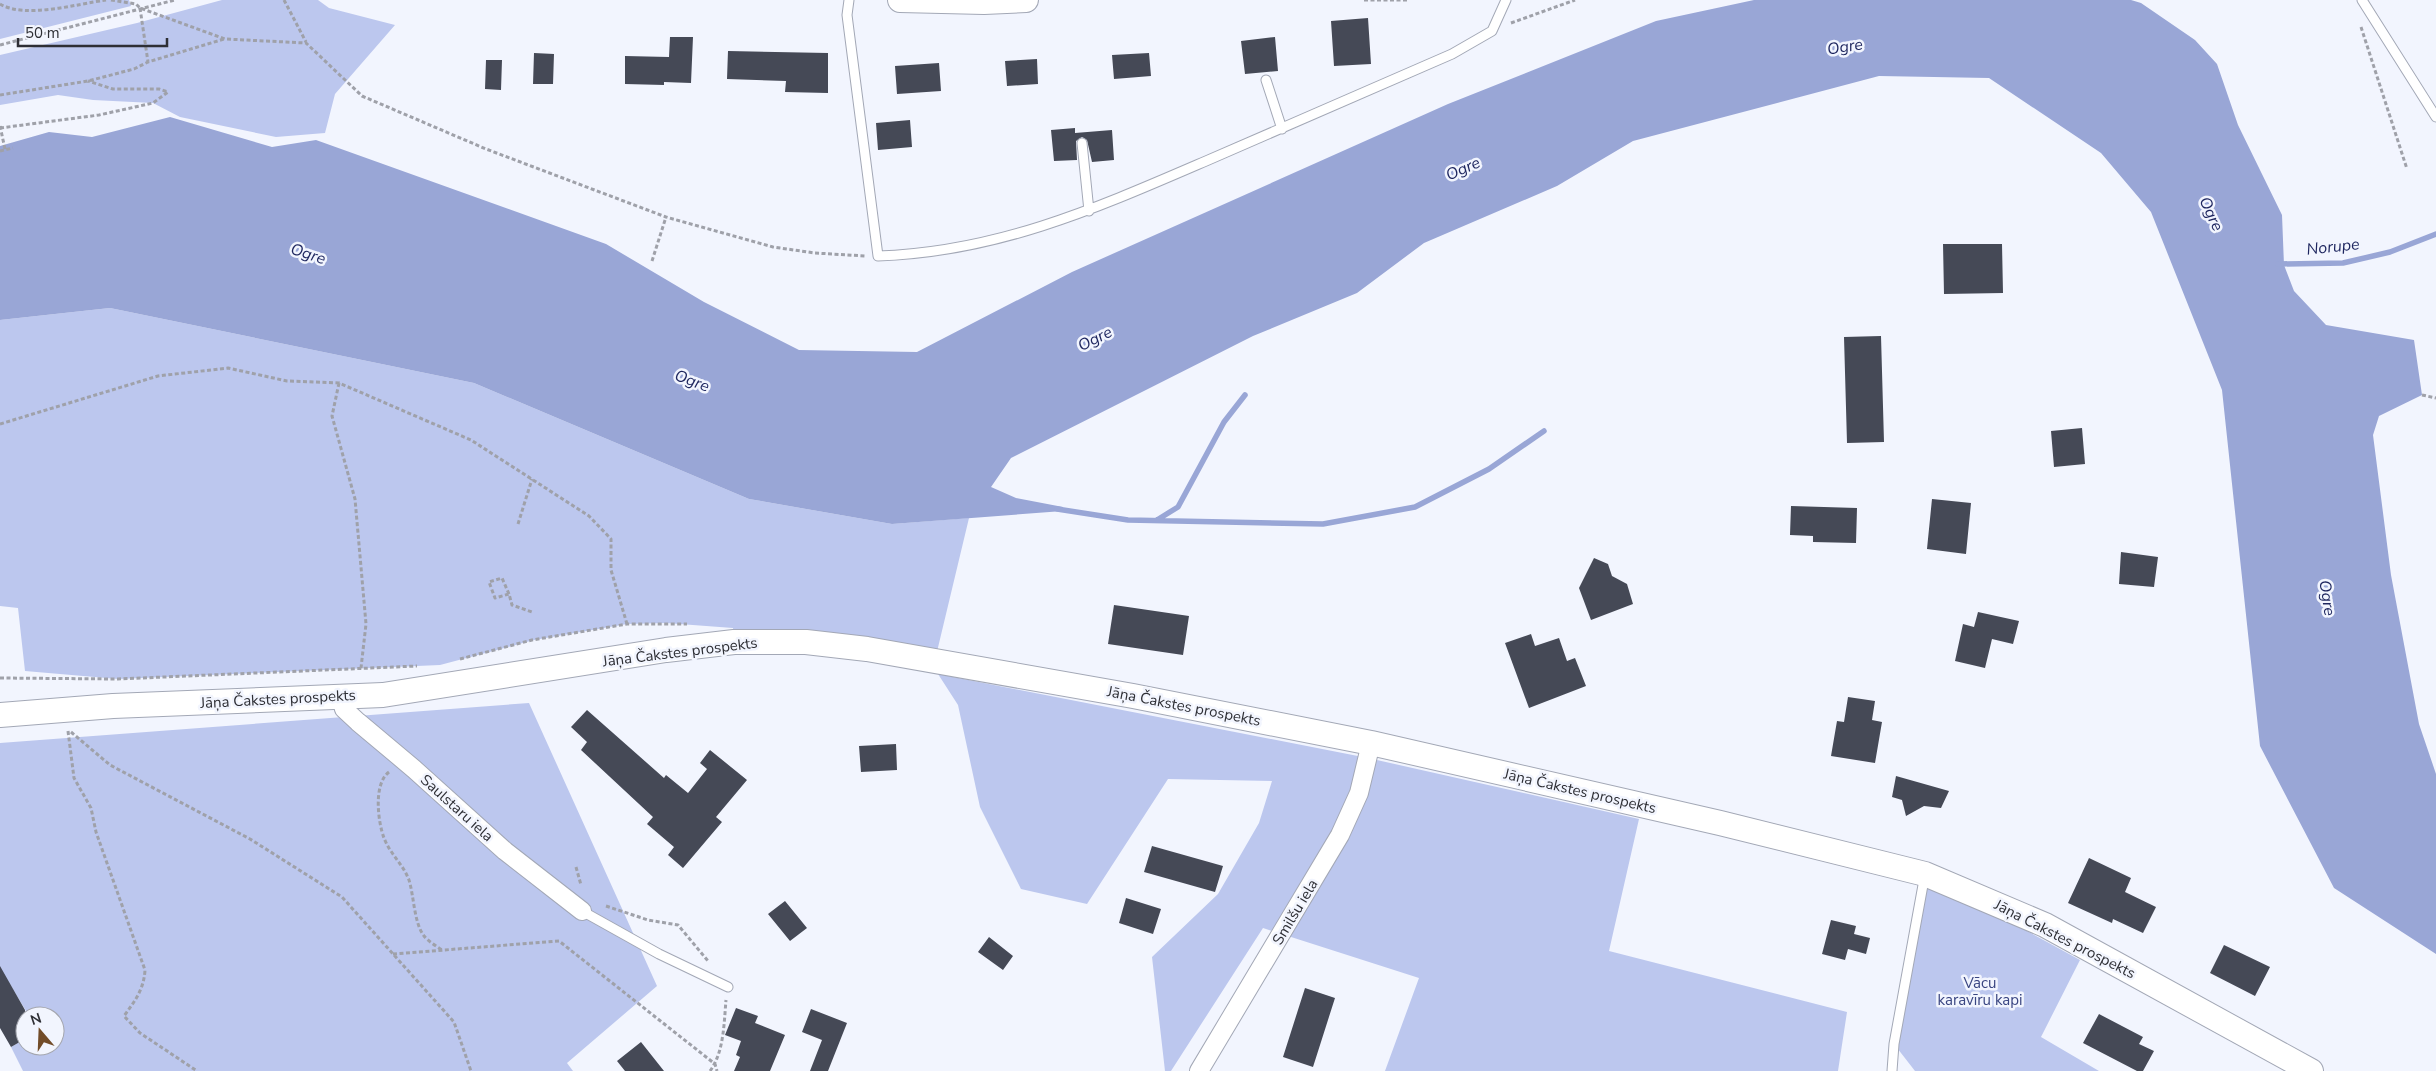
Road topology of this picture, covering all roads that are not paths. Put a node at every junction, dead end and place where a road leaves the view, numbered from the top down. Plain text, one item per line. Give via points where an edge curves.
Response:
1 (849, 0) edge
2 (900, 0) edge
3 (1026, 0) edge
4 (1506, 0) edge
5 (2362, 0) edge
6 (1266, 80) dead end
7 (2436, 117) edge
8 (1282, 129) junction
9 (1082, 143) dead end
10 (1089, 212) junction
11 (341, 698) junction
12 (0, 716) edge
13 (1371, 743) junction
14 (1925, 874) junction
15 (582, 911) joint
16 (728, 987) road end
17 (1199, 1071) edge
18 (1892, 1071) edge
19 (2311, 1071) edge

1 - 10 lane via 847,14 878,256 955,249 1008,237
2 - 3 street
4 - 8 lane via 1492,32 1452,54
5 - 7 lane
6 - 8 lane
8 - 10 lane
9 - 10 lane
11 - 12 street, Jāņa Čakstes prospekts via 113,706
11 - 13 street, Jāņa Čakstes prospekts via 409,692 666,650 734,642 806,642 935,660
11 - 15 street, Saulstaru iela via 344,709 505,851
13 - 14 street, Jāņa Čakstes prospekts
13 - 17 street, Smilšu iela via 1358,793 1340,836
14 - 18 lane
14 - 19 street, Jāņa Čakstes prospekts via 2045,925
15 - 16 lane via 658,954

